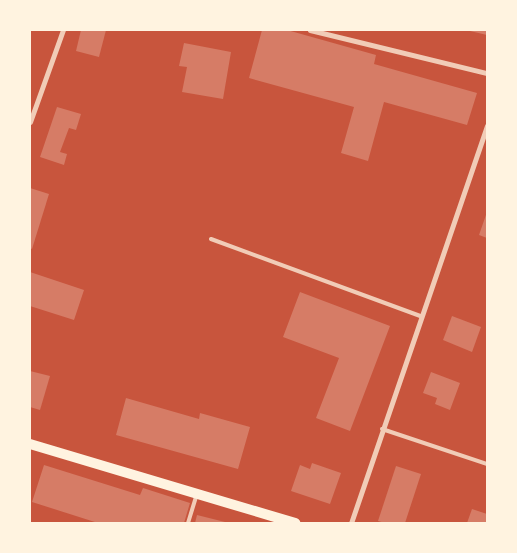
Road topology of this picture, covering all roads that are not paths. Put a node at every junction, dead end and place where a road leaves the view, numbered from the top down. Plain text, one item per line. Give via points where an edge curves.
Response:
1 (63, 30) edge
2 (310, 30) edge
3 (487, 73) edge
4 (30, 122) edge
5 (487, 126) edge
6 (210, 239) dead end
7 (420, 316) junction
8 (382, 430) junction
9 (30, 444) edge
10 (487, 464) edge
11 (197, 494) junction
12 (188, 523) edge
13 (295, 523) edge
14 (351, 523) edge

1 - 4 street
2 - 3 street
5 - 7 street
6 - 7 lane
7 - 8 street
8 - 10 lane
8 - 14 street
9 - 11 main road
11 - 12 lane
11 - 13 main road

